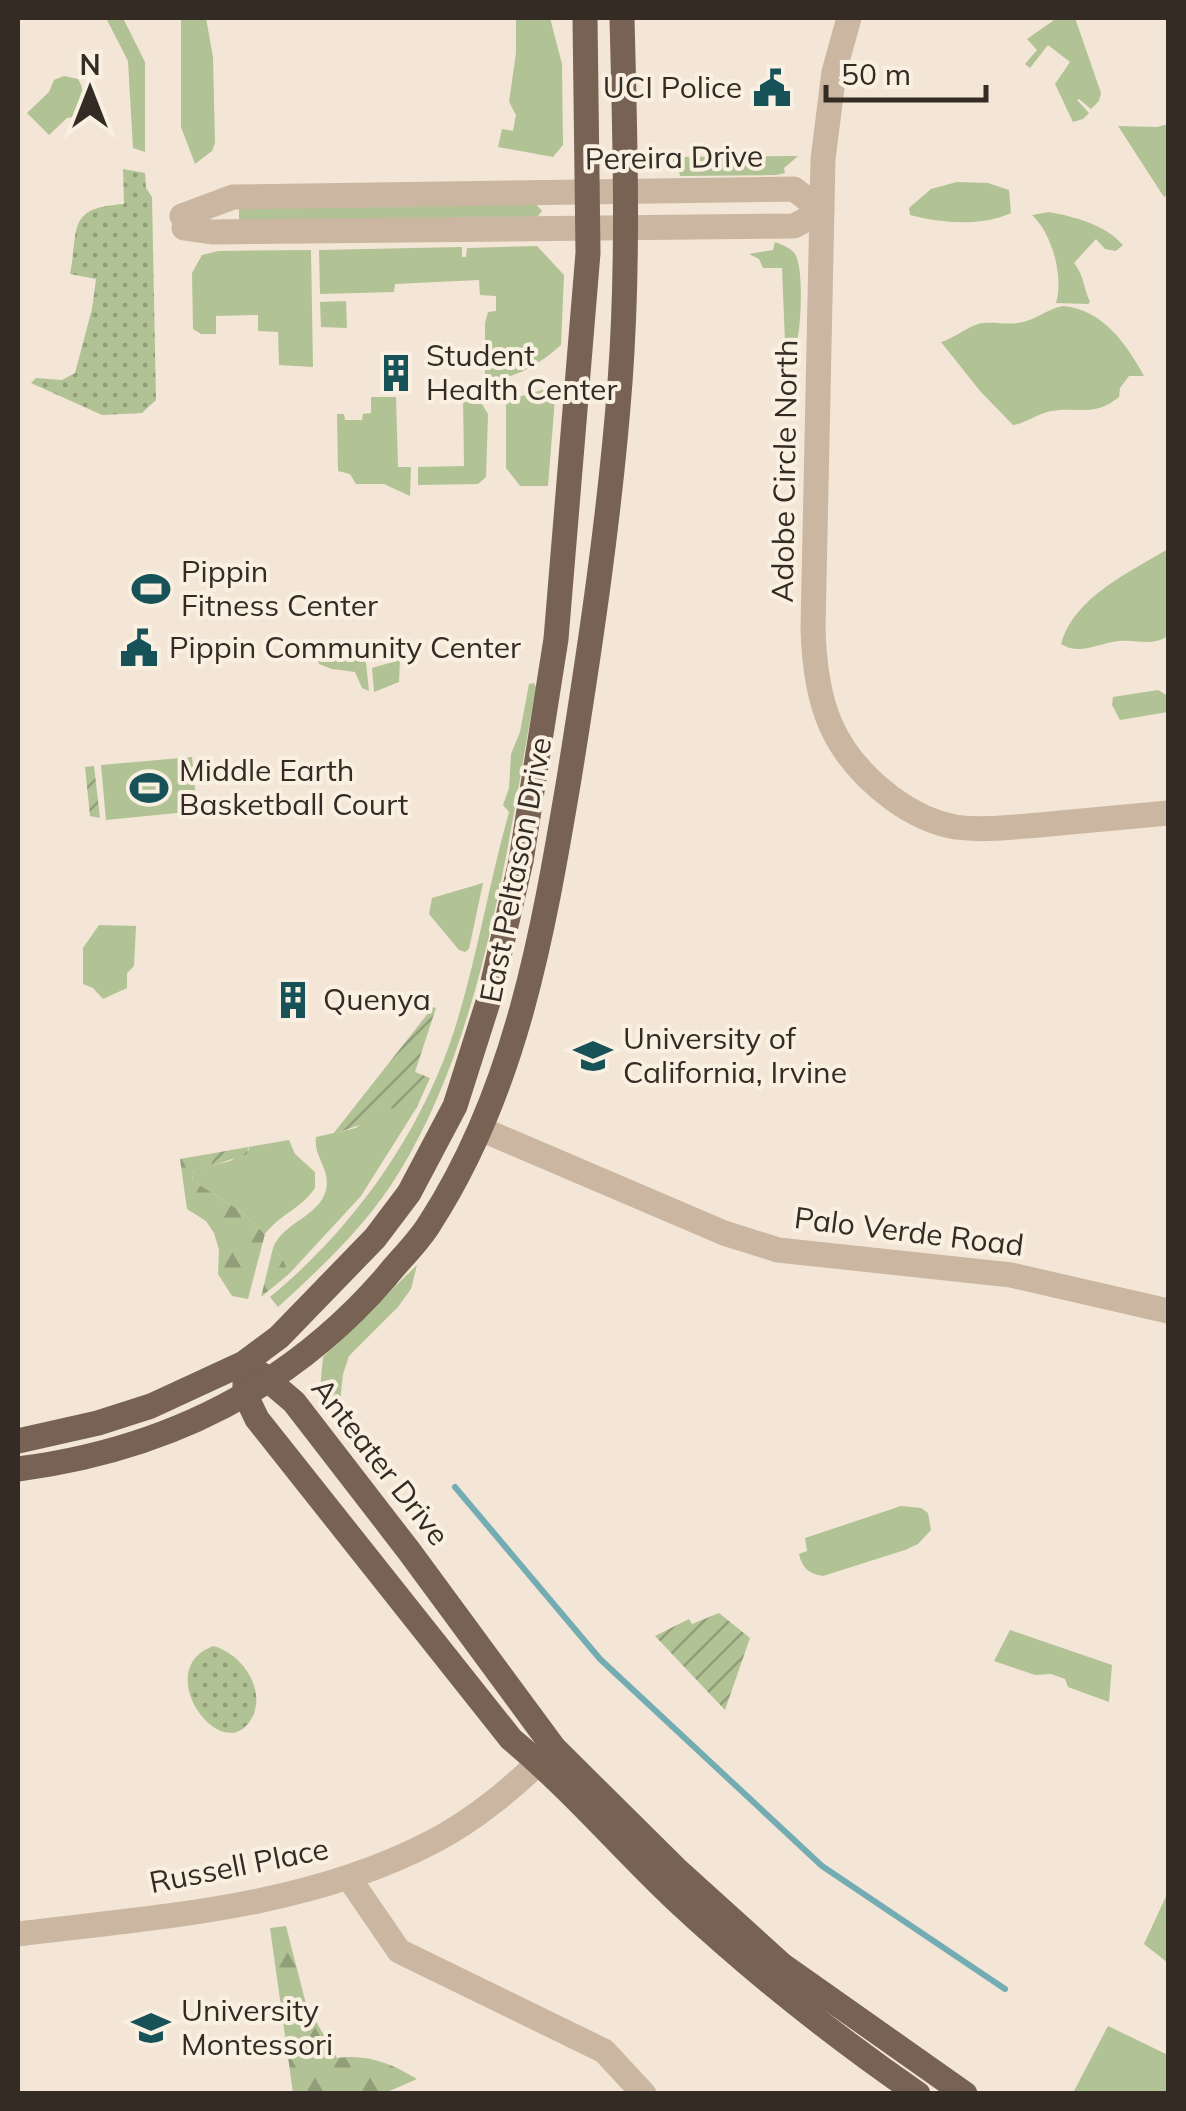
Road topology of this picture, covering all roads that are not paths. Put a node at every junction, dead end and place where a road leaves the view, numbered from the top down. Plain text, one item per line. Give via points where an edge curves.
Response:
1 (585, 18) edge
2 (622, 18) edge
3 (849, 18) edge
4 (626, 191) junction
5 (587, 192) junction
6 (822, 211) junction
7 (588, 228) junction
8 (625, 228) junction
9 (1168, 813) edge
10 (482, 1130) junction
11 (1168, 1311) edge
12 (244, 1363) junction
13 (272, 1380) junction
14 (246, 1394) junction
15 (18, 1441) edge
16 (18, 1470) edge
17 (546, 1755) junction
18 (348, 1878) junction
19 (18, 1934) edge
20 (801, 2005) junction
21 (644, 2094) edge
22 (918, 2094) edge
23 (947, 2094) edge
24 (965, 2094) edge

1 - 5 main road, East Peltason Drive
2 - 4 main road, East Peltason Drive
3 - 6 street, Adobe Circle North via 831,90
4 - 5 street, Pereira Drive
4 - 6 street, Pereira Drive via 794,190
4 - 8 main road, East Peltason Drive
5 - 7 main road, East Peltason Drive
5 - 7 street, Pereira Drive via 233,197 183,222 212,232
6 - 8 street, Pereira Drive via 794,226
6 - 9 street, Adobe Circle North via 814,665 822,705 842,749 911,812 953,826 989,829
7 - 8 street, Pereira Drive
7 - 12 main road, East Peltason Drive via 581,370 547,709 521,861 473,1054 455,1106 409,1193 376,1238
8 - 10 main road, East Peltason Drive via 620,383 586,677 526,995
10 - 11 street, Palo Verde Road via 778,1250 1010,1275
10 - 13 main road, East Peltason Drive via 427,1228 361,1305
12 - 13 main road, Anteater Drive
12 - 14 main road, Anteater Drive
12 - 15 main road, East Peltason Drive via 151,1406
13 - 14 main road, East Peltason Drive
13 - 17 main road, Anteater Drive via 409,1550
14 - 16 main road, East Peltason Drive via 212,1414 108,1453
14 - 17 main road, Anteater Drive via 257,1419 511,1740
17 - 18 street, Russell Place via 434,1842
17 - 20 main road, Anteater Drive via 678,1901
17 - 24 main road, Anteater Drive via 782,1965
18 - 19 street, Russell Place via 227,1906
18 - 21 street via 399,1950 604,2051
20 - 22 main road, Anteater Drive
20 - 23 main road via 836,2018

